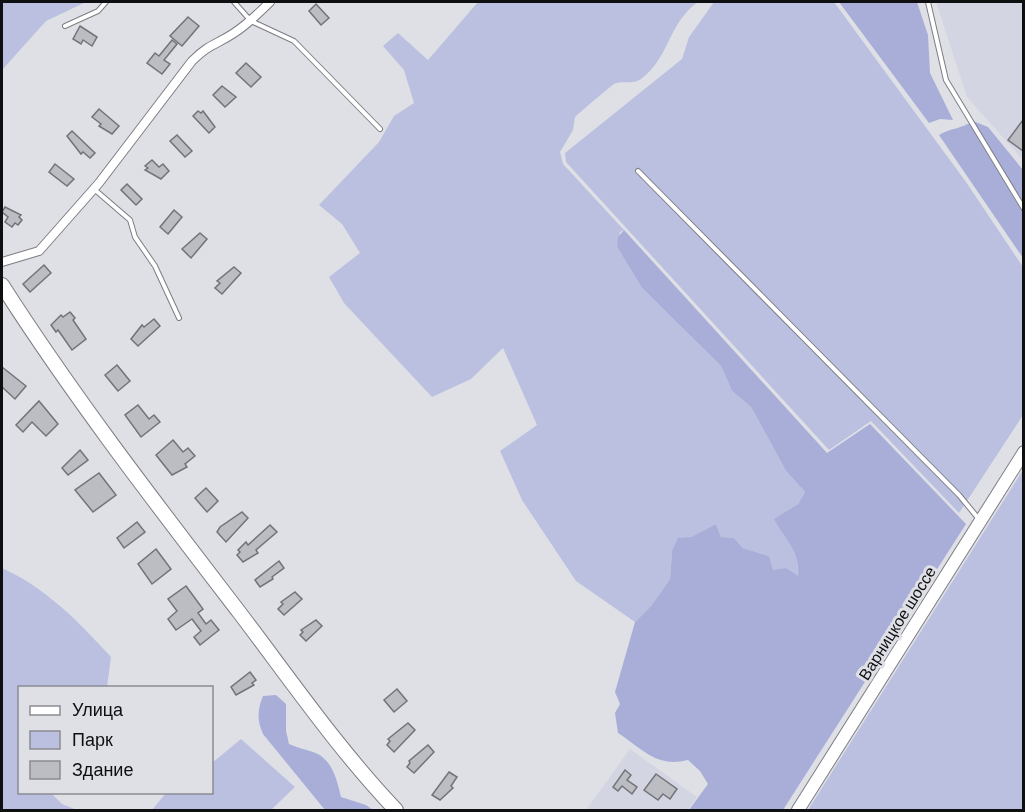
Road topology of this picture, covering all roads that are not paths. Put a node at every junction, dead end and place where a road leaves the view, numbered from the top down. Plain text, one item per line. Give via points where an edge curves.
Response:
1 (106, 2) edge
2 (234, 2) edge
3 (270, 2) edge
4 (928, 2) edge
5 (251, 21) junction
6 (65, 26) dead end
7 (380, 129) dead end
8 (638, 171) dead end
9 (94, 189) junction
10 (1023, 209) edge
11 (2, 262) edge
12 (2, 285) edge
13 (179, 318) dead end
14 (1023, 453) edge
15 (980, 521) junction
16 (396, 810) edge
17 (798, 810) edge

1 - 6 lane via 98,11
2 - 5 lane
3 - 5 street
4 - 10 lane via 946,80
5 - 7 lane via 294,41
5 - 9 street via 207,46 192,62
8 - 15 lane via 959,495
9 - 11 street via 39,251
9 - 13 lane via 130,220 135,237 155,266
12 - 16 main road via 111,445 328,729
14 - 15 street, Варницкое шоссе
15 - 17 street, Варницкое шоссе

